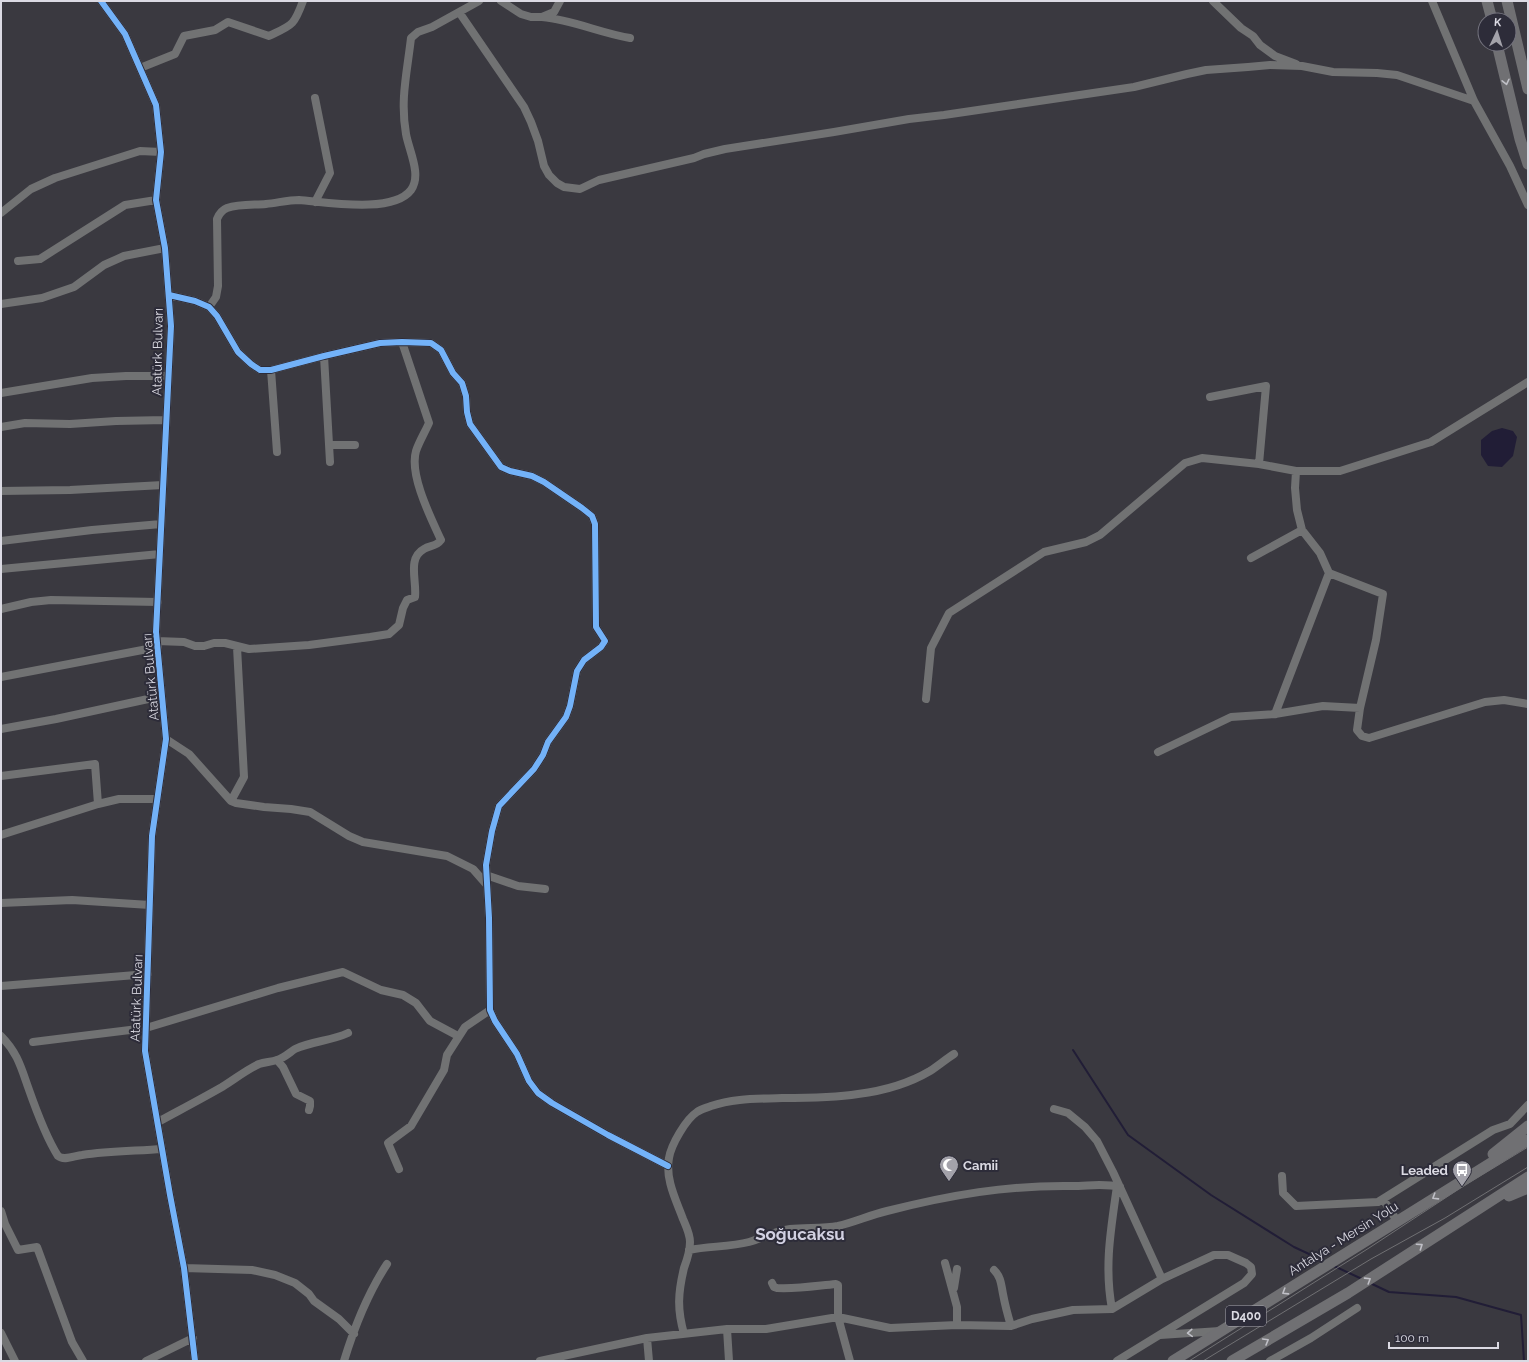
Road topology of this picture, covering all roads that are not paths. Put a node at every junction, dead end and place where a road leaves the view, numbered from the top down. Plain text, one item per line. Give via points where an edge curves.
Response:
1 (101, 1) edge
2 (302, 1) edge
3 (479, 1) edge
4 (501, 1) edge
5 (560, 1) edge
6 (1213, 1) edge
7 (1432, 1) edge
8 (1487, 1) edge
9 (1507, 1) edge
10 (459, 12) junction
11 (1490, 12) edge
12 (542, 17) junction
13 (630, 38) dead end
14 (1499, 52) edge
15 (1302, 66) junction
16 (140, 68) junction
17 (1528, 89) edge
18 (315, 98) dead end
19 (1474, 101) junction
20 (161, 152) junction
21 (1528, 164) edge
22 (156, 200) junction
23 (315, 202) junction
24 (1528, 205) edge
25 (1, 213) edge
26 (166, 248) junction
27 (18, 261) dead end
28 (169, 295) junction
29 (1, 304) edge
30 (209, 307) junction
31 (402, 342) junction
32 (324, 356) junction
33 (271, 370) junction
34 (168, 376) junction
35 (1528, 382) edge
36 (1, 393) edge
37 (1210, 397) dead end
38 (166, 420) junction
39 (1, 427) edge
40 (329, 445) junction
41 (355, 445) dead end
42 (277, 452) dead end
43 (330, 462) dead end
44 (1259, 464) junction
45 (1296, 471) junction
46 (163, 485) junction
47 (1, 491) edge
48 (161, 524) junction
49 (1302, 530) junction
50 (1, 541) edge
51 (160, 554) junction
52 (1251, 558) dead end
53 (1, 569) edge
54 (1329, 573) junction
55 (158, 602) junction
56 (1, 609) edge
57 (157, 644) junction
58 (237, 647) junction
59 (1, 677) edge
60 (162, 696) junction
61 (926, 700) dead end
62 (1528, 704) edge
63 (1360, 708) junction
64 (1275, 714) junction
65 (1, 729) edge
66 (166, 739) junction
67 (1158, 752) dead end
68 (1, 776) edge
69 (157, 799) junction
70 (231, 801) junction
71 (98, 804) junction
72 (1, 835) edge
73 (486, 875) junction
74 (487, 885) junction
75 (545, 888) dead end
76 (1, 902) edge
77 (150, 905) junction
78 (148, 974) junction
79 (1, 986) edge
80 (490, 1010) junction
81 (146, 1028) junction
82 (348, 1033) dead end
83 (1, 1036) edge
84 (458, 1036) junction
85 (33, 1042) dead end
86 (954, 1054) dead end
87 (277, 1060) junction
88 (1528, 1105) edge
89 (1054, 1109) dead end
90 (308, 1110) dead end
91 (158, 1122) junction
92 (1528, 1126) edge
93 (1528, 1140) edge
94 (162, 1149) junction
95 (668, 1166) junction
96 (399, 1169) dead end
97 (1282, 1176) dead end
98 (1528, 1177) edge
99 (1457, 1183) junction
100 (1118, 1187) junction
101 (1528, 1188) edge
102 (1383, 1199) junction
103 (1, 1211) edge
104 (1472, 1212) junction
105 (1397, 1221) junction
106 (689, 1250) junction
107 (945, 1263) dead end
108 (387, 1264) dead end
109 (184, 1268) junction
110 (958, 1269) dead end
111 (994, 1270) dead end
112 (1162, 1279) junction
113 (772, 1282) dead end
114 (954, 1291) junction
115 (1357, 1308) dead end
116 (1112, 1309) junction
117 (838, 1317) junction
118 (957, 1325) junction
119 (1011, 1326) junction
120 (727, 1329) junction
121 (1223, 1331) junction
122 (1, 1332) edge
123 (354, 1334) junction
124 (684, 1334) junction
125 (1158, 1335) junction
126 (193, 1338) junction
127 (647, 1338) junction
128 (15, 1361) edge
129 (83, 1361) edge
130 (146, 1361) edge
131 (195, 1361) edge
132 (344, 1361) edge
133 (540, 1361) edge
134 (649, 1361) edge
135 (729, 1361) edge
136 (850, 1361) edge
137 (1117, 1361) edge
138 (1173, 1361) edge
139 (1232, 1361) edge
140 (1270, 1361) edge

1 - 16 street, Atatürk Bulvarı via 125,34
2 - 16 street via 297,18 288,27 268,36 228,22 215,30 184,36 174,54
3 - 10 street
4 - 12 street via 521,14
5 - 12 street via 554,12
6 - 15 street via 1275,56
7 - 19 street
8 - 11 highway
9 - 17 highway
10 - 15 street via 524,107 549,175 564,187 580,189 599,180 725,149 909,119 1134,87 1206,70 1270,65
10 - 23 street via 411,38 403,98 404,118 415,172 414,184 410,191 401,198 386,203 363,205
12 - 13 street via 560,19 600,32
14 -> 21 highway
15 - 19 street via 1333,72 1397,75
16 - 20 street, Atatürk Bulvarı via 156,105
18 - 23 street via 330,173
19 - 24 street
20 - 22 street, Atatürk Bulvarı
20 - 25 street via 140,151 55,178 31,189
22 - 26 street, Atatürk Bulvarı
22 - 27 street via 124,206 40,259
23 - 30 street via 298,200 239,206 220,212 216,230 218,286 216,297
26 - 28 street, Atatürk Bulvarı
26 - 29 street via 124,256 104,265 74,287 42,298
28 - 30 street
28 - 34 street, Atatürk Bulvarı via 171,326
30 - 33 street via 238,352 260,370
31 - 32 street via 380,343
31 - 58 street via 429,423 416,452 418,485 441,540 416,555 415,597 407,600 399,625 389,634 309,645 249,649
31 - 73 street via 431,343 441,350 462,384 470,424 501,467 544,482 592,516 595,524 596,627 605,641 584,660 577,671 566,717 548,742 543,755 534,769 499,806 492,831
32 - 33 street
32 - 40 street
33 - 42 street
34 - 36 street via 92,378
34 - 38 street, Atatürk Bulvarı
35 - 45 street via 1431,442 1340,471
37 - 44 street via 1266,386
38 - 39 street via 25,423
38 - 46 street, Atatürk Bulvarı
40 - 41 street
40 - 43 street
44 - 45 street
44 - 61 street via 1202,458 1185,464 1100,534 1086,542 1044,552 949,613 931,648
45 - 49 street via 1297,510
46 - 47 street
46 - 48 street, Atatürk Bulvarı
48 - 50 street
48 - 51 street, Atatürk Bulvarı
49 - 52 street
49 - 54 street via 1320,553
51 - 53 street
51 - 55 street, Atatürk Bulvarı
54 - 63 street via 1383,594 1376,640
54 - 64 street
55 - 56 street via 51,600
55 - 57 street, Atatürk Bulvarı
57 - 58 street via 184,642 204,646 225,643
57 - 59 street
57 - 60 street, Atatürk Bulvarı
58 - 70 street via 244,777
60 - 65 street
60 - 66 street, Atatürk Bulvarı
62 - 63 street via 1504,700 1485,702 1369,738 1362,736 1357,730
63 - 64 street via 1323,706
64 - 67 street via 1231,717
66 - 69 street, Atatürk Bulvarı
66 - 70 street via 189,754
68 - 71 street via 95,764
69 - 71 street via 119,799
69 - 77 street, Atatürk Bulvarı via 152,836
70 - 74 street via 310,812 363,842 447,856 472,870
71 - 72 street
73 - 74 street
73 - 75 street via 518,886
74 - 80 street
76 - 77 street via 72,900
77 - 78 street, Atatürk Bulvarı
78 - 79 street
78 - 81 street, Atatürk Bulvarı
80 - 84 street via 465,1027
80 - 95 street via 517,1054 529,1081 538,1092 552,1103
81 - 84 street via 278,988 343,972 381,990 403,995 416,1003 430,1021
81 - 85 street
81 - 91 street, Atatürk Bulvarı via 145,1051
82 - 87 street via 295,1049 286,1057
83 - 94 street via 20,1062 60,1158
84 - 96 street via 447,1054 444,1070 411,1126 388,1142
86 - 95 street via 914,1080 882,1090 857,1095 754,1098 722,1102 708,1107 697,1112 682,1127 669,1157
87 - 90 street via 296,1094 310,1100
87 - 91 street via 261,1063
88 - 102 street via 1510,1124 1493,1130
89 - 100 street via 1068,1113 1097,1141
91 - 94 street, Atatürk Bulvarı
92 - 99 highway
93 - 99 highway, Antalya - Mersin Yolu / D400
94 - 109 street, Atatürk Bulvarı
95 - 106 street via 670,1186 688,1232
97 - 102 street via 1283,1194 1296,1206 1378,1202
98 - 104 highway, D400
99 -> 105 highway, Antalya - Mersin Yolu / D400
100 - 106 street via 1099,1184 992,1189 917,1203 836,1226 789,1229 749,1242
100 - 112 street
100 - 116 street via 1108,1260
101 - 104 highway
102 - 105 street
103 - 129 street via 18,1250 37,1247 72,1342
139 -> 104 highway, D400 via 1348,1293
105 -> 121 highway, Antalya - Mersin Yolu / D400
106 - 124 street via 678,1303
107 - 114 street
108 - 123 street via 377,1280
109 - 123 street via 252,1270 295,1283 314,1301 340,1319
109 - 126 street, Atatürk Bulvarı
110 - 114 street
111 - 119 street via 1001,1282
112 - 116 street
112 - 125 street via 1214,1255 1228,1255 1246,1262 1251,1267 1252,1274 1244,1283
113 - 117 street via 777,1288 795,1289 838,1285
114 - 118 street
115 - 140 street
116 - 119 street via 1073,1310
117 - 118 street via 890,1328
117 - 120 street via 766,1329
117 - 136 street
118 - 119 street
120 - 124 street
120 - 135 street
121 -> 125 street
121 - 138 highway, Antalya - Mersin Yolu / D400
122 - 128 street
123 - 132 street
124 - 127 street
125 - 137 street
126 - 130 street
126 - 131 street, Atatürk Bulvarı
127 - 133 street
127 - 134 street

